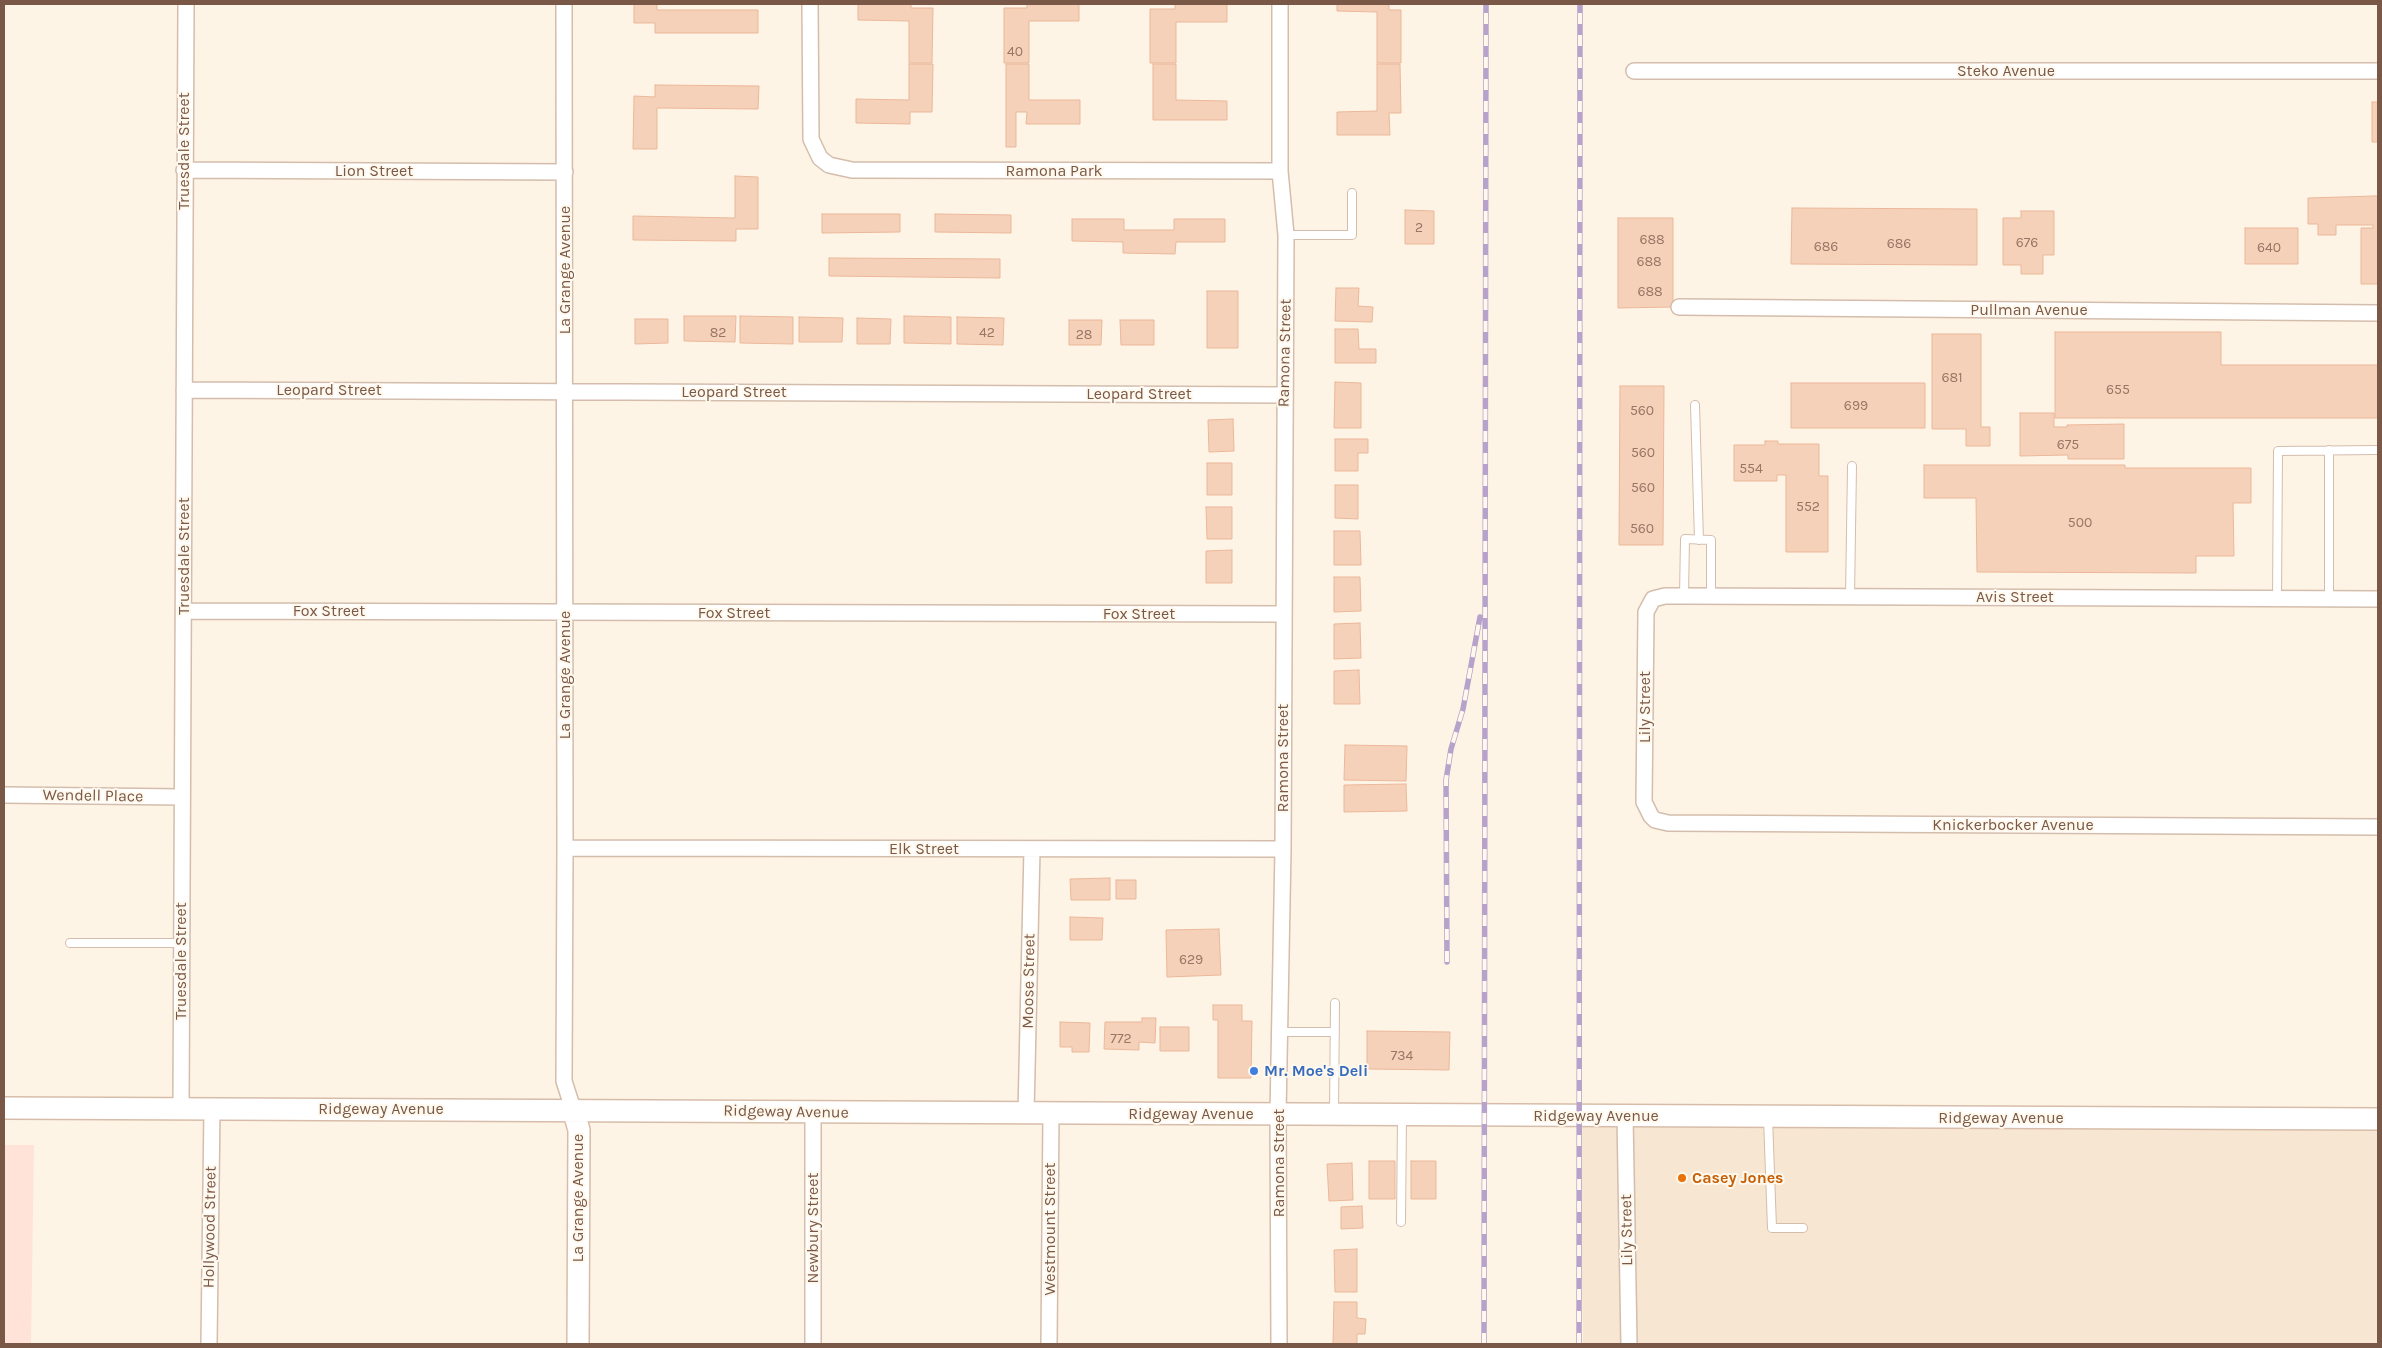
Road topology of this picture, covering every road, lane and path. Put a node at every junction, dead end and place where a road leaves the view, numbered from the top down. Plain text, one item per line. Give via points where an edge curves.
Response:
1 (186, 4) edge
2 (564, 4) edge
3 (810, 4) edge
4 (1280, 4) edge
5 (1634, 72) dead end
6 (2378, 72) edge
7 (184, 170) junction
8 (1280, 171) junction
9 (564, 172) junction
10 (1352, 193) dead end
11 (1286, 235) junction
12 (1679, 307) dead end
13 (2378, 313) edge
14 (184, 390) junction
15 (565, 391) junction
16 (1284, 395) junction
17 (1695, 404) dead end
18 (2329, 450) junction
19 (2378, 450) edge
20 (1852, 466) dead end
21 (1699, 540) junction
22 (1684, 596) junction
23 (1711, 596) junction
24 (1850, 596) junction
25 (1653, 599) joint
26 (2277, 599) junction
27 (2330, 599) junction
28 (2378, 599) edge
29 (184, 611) junction
30 (565, 612) junction
31 (1284, 614) junction
32 (4, 795) edge
33 (182, 798) junction
34 (1650, 816) joint
35 (2378, 827) edge
36 (566, 848) junction
37 (1032, 849) junction
38 (1282, 849) junction
39 (70, 943) dead end
40 (182, 943) junction
41 (1335, 1003) dead end
42 (1280, 1032) junction
43 (1334, 1032) junction
44 (4, 1108) edge
45 (181, 1109) junction
46 (212, 1109) junction
47 (573, 1110) junction
48 (813, 1112) junction
49 (1026, 1113) junction
50 (1051, 1113) junction
51 (1278, 1114) junction
52 (1334, 1114) junction
53 (1402, 1115) junction
54 (1625, 1116) junction
55 (1768, 1116) junction
56 (2378, 1119) edge
57 (1402, 1222) dead end
58 (1803, 1228) dead end
59 (209, 1344) edge
60 (578, 1344) edge
61 (813, 1344) edge
62 (1049, 1344) edge
63 (1279, 1344) edge
64 (1629, 1344) edge

1 - 7 street, Truesdale Street
2 - 9 street, La Grange Avenue
3 - 8 street, Ramona Park via 809,126 814,150 829,165 852,170
4 - 8 street
5 - 6 street, Steko Avenue
7 - 9 street, Lion Street
7 - 14 street, Truesdale Street
8 - 11 street, Ramona Street
9 - 15 street, La Grange Avenue
10 - 11 lane via 1352,235
11 - 16 street, Ramona Street
12 - 13 street, Pullman Avenue
14 - 15 street, Leopard Street
14 - 29 street, Truesdale Street
15 - 16 street, Leopard Street
15 - 30 street, La Grange Avenue
16 - 31 street, Ramona Street
17 - 21 lane
18 - 19 lane
18 - 26 lane via 2278,451
18 - 27 lane
20 - 24 lane
21 - 22 lane via 1685,539
21 - 23 lane via 1711,540
22 - 23 street, Avis Street
22 - 25 street, Avis Street
23 - 24 street, Avis Street
24 - 26 street, Avis Street
25 - 34 street, Lily Street via 1646,612 1644,802
26 - 27 street, Avis Street
27 - 28 street, Avis Street
29 - 30 street, Fox Street
29 - 33 street, Truesdale Street
30 - 31 street, Fox Street
30 - 36 street, La Grange Avenue
31 - 38 street, Ramona Street
32 - 33 street, Wendell Place
33 - 40 street, Truesdale Street
34 - 35 street, Knickerbocker Avenue via 1668,823
36 - 37 street, Elk Street
36 - 47 street, La Grange Avenue via 564,1081
37 - 38 street, Elk Street
37 - 49 street, Moose Street
38 - 42 street, Ramona Street
39 - 40 lane
40 - 45 street, Truesdale Street
41 - 43 lane
42 - 43 lane
42 - 51 street, Ramona Street
43 - 52 lane
44 - 45 street, Ridgeway Avenue
45 - 46 street, Ridgeway Avenue
46 - 47 street, Ridgeway Avenue
46 - 59 street, Hollywood Street
47 - 48 street, Ridgeway Avenue
47 - 60 street, La Grange Avenue via 579,1130
48 - 49 street, Ridgeway Avenue
48 - 61 street, Newbury Street
49 - 50 street, Ridgeway Avenue
50 - 51 street, Ridgeway Avenue
50 - 62 street, Westmount Street
51 - 52 street, Ridgeway Avenue
51 - 63 street, Ramona Street
52 - 53 street, Ridgeway Avenue
53 - 54 street, Ridgeway Avenue
53 - 57 lane
54 - 55 street, Ridgeway Avenue
54 - 64 street, Lily Street
55 - 56 street, Ridgeway Avenue
55 - 58 lane via 1772,1228

